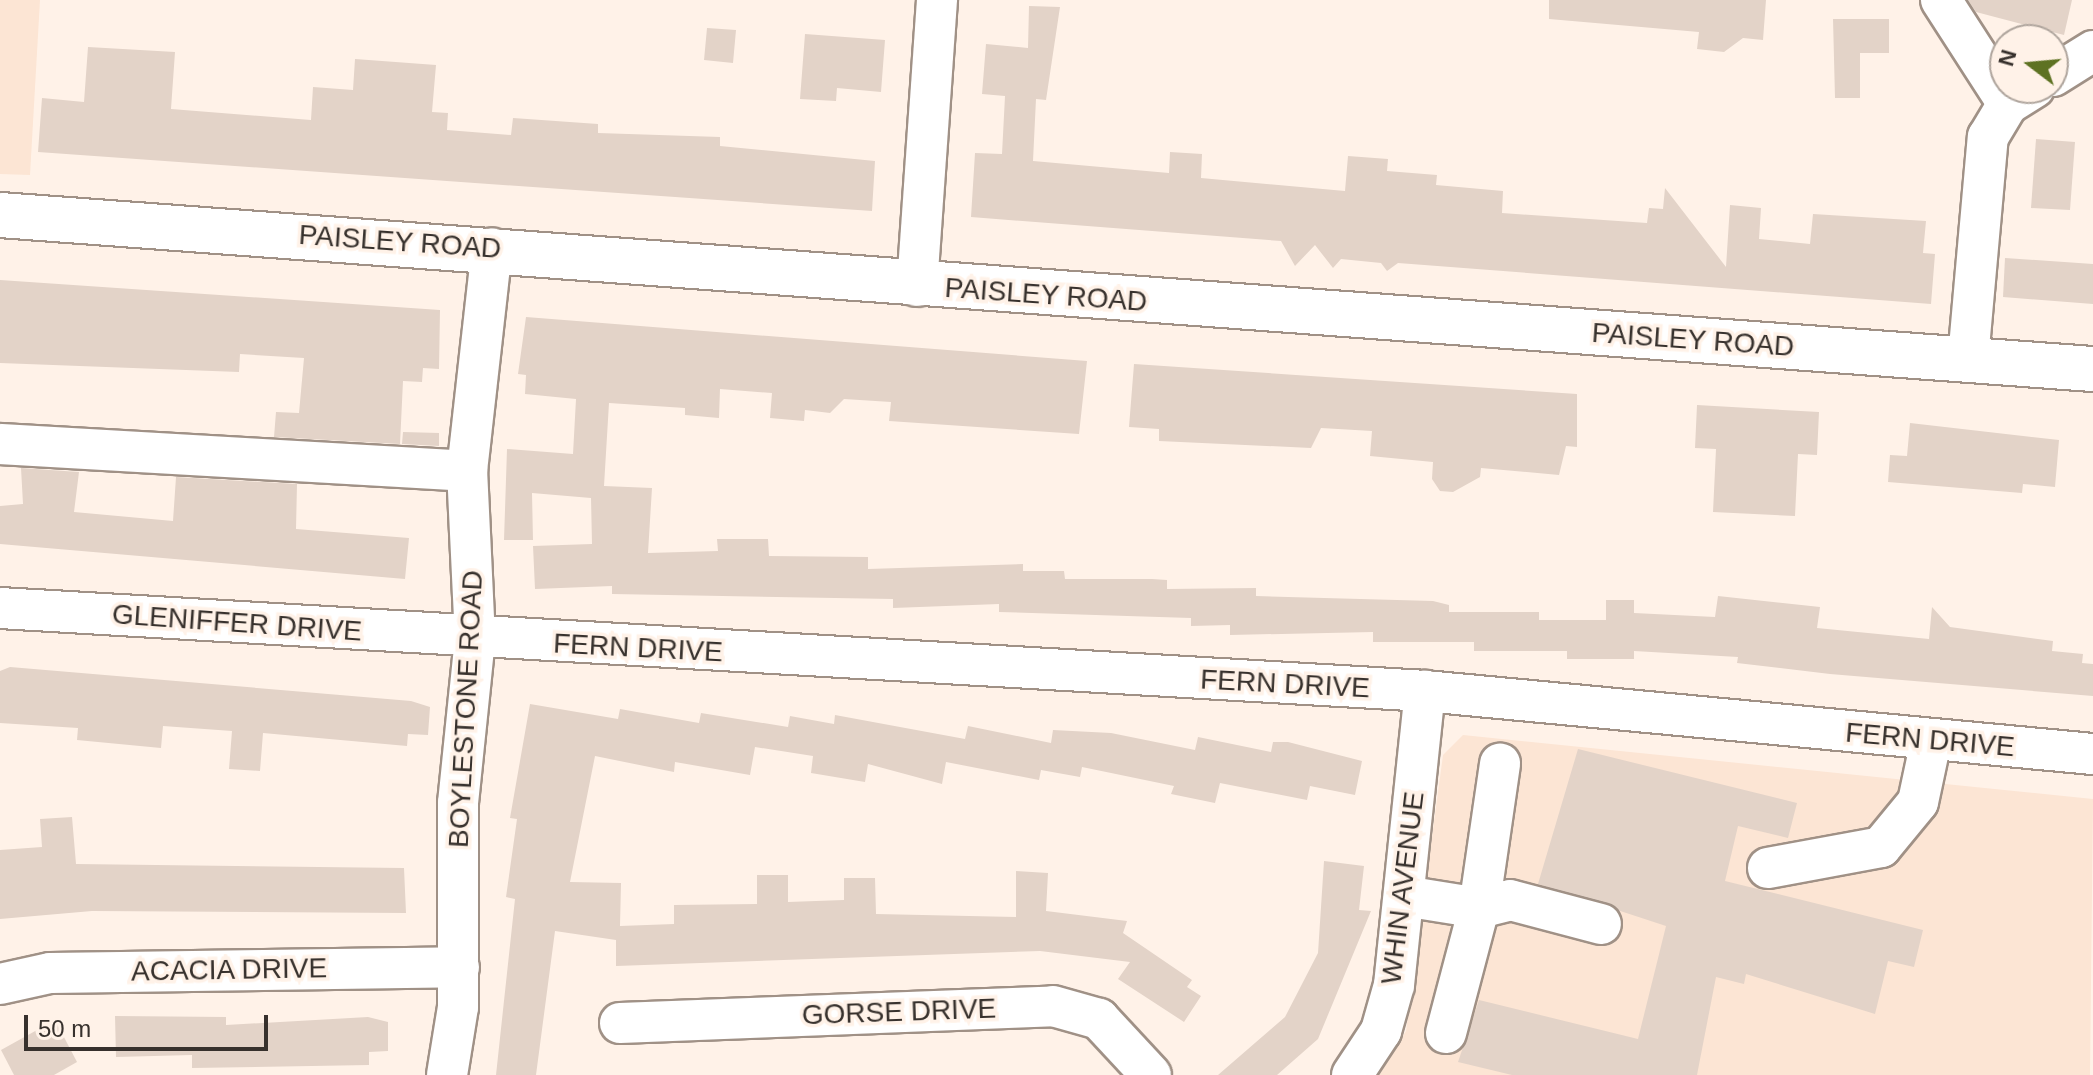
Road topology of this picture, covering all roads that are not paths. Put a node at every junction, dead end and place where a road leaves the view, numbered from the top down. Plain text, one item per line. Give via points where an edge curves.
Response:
1 (937, 0) edge
2 (1941, 0) edge
3 (2093, 51) edge
4 (1989, 58) edge
5 (2069, 66) edge
6 (2015, 104) edge
7 (0, 215) edge
8 (492, 248) junction
9 (917, 286) junction
10 (1968, 359) junction
11 (2093, 369) edge
12 (0, 444) edge
13 (467, 471) junction
14 (0, 608) edge
15 (475, 639) junction
16 (1425, 691) junction
17 (1931, 741) junction
18 (2093, 754) edge
19 (1500, 764) dead end
20 (1768, 868) dead end
21 (1404, 896) junction
22 (1479, 908) junction
23 (1601, 924) dead end
24 (459, 967) junction
25 (0, 984) edge
26 (620, 1023) dead end
27 (1446, 1033) dead end
28 (447, 1075) edge
29 (1151, 1075) edge
30 (1352, 1075) edge

1 - 9 street
2 - 4 street
3 - 5 street
6 - 10 street via 1988,137
7 - 8 main road, PAISLEY ROAD
8 - 9 main road, PAISLEY ROAD
8 - 13 street, BOYLESTONE ROAD
9 - 10 main road, PAISLEY ROAD
10 - 11 main road, PAISLEY ROAD
12 - 13 street
13 - 15 street, BOYLESTONE ROAD
14 - 15 street, GLENIFFER DRIVE
15 - 16 street, FERN DRIVE
15 - 24 street, BOYLESTONE ROAD via 458,803
16 - 17 street, FERN DRIVE
16 - 21 street, WHIN AVENUE
17 - 18 street, FERN DRIVE
17 - 20 street via 1918,802 1881,847
19 - 22 street
21 - 22 street
21 - 30 street, WHIN AVENUE via 1381,1031
22 - 23 street via 1510,900
22 - 27 street
24 - 25 street, ACACIA DRIVE via 50,973
24 - 28 street, BOYLESTONE ROAD
26 - 29 street, GORSE DRIVE via 1053,1006 1099,1019

